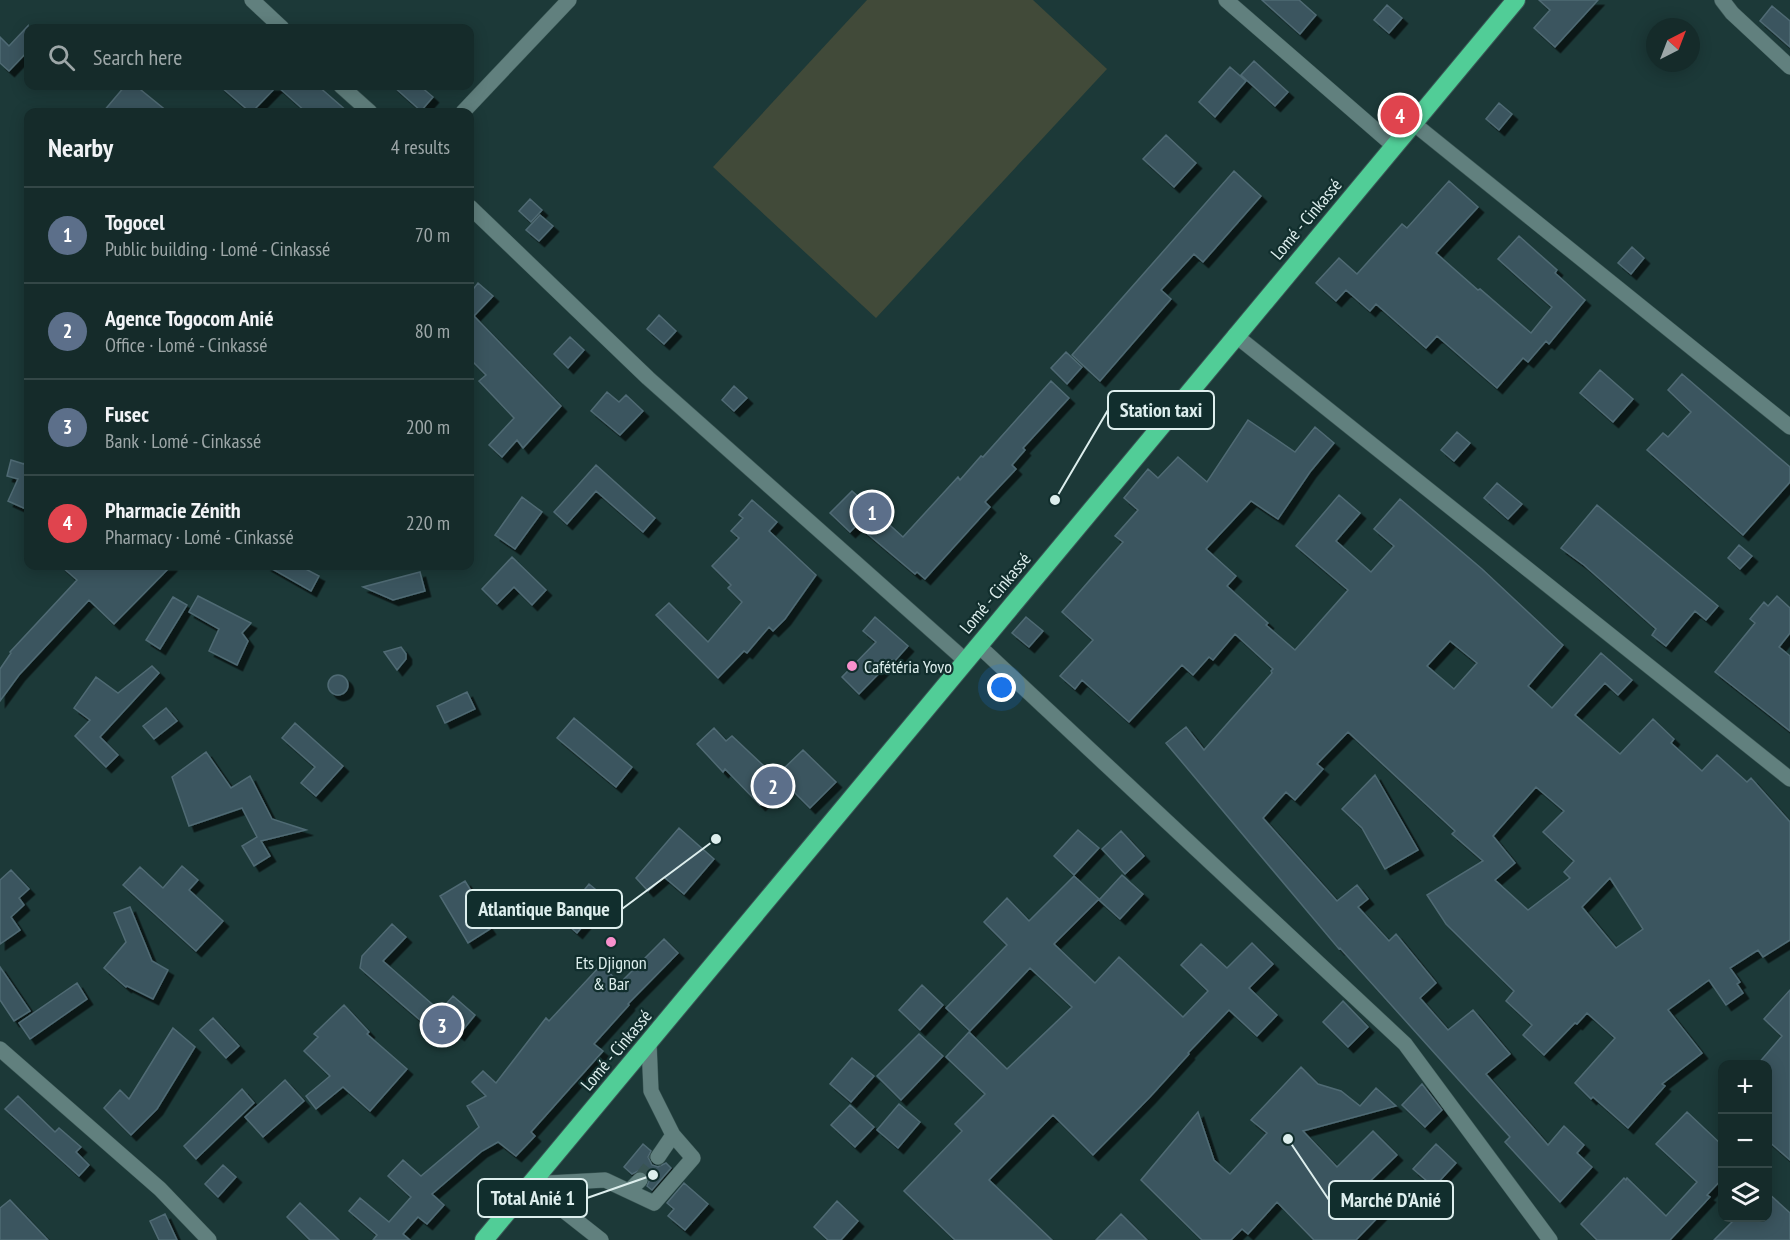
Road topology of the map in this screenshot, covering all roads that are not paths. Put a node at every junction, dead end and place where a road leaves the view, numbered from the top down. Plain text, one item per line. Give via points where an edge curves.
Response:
1 (252, 0) edge
2 (569, 0) edge
3 (1226, 0) edge
4 (1516, 0) edge
5 (1722, 0) edge
6 (278, 24) edge
7 (1790, 67) edge
8 (345, 90) edge
9 (366, 108) edge
10 (467, 108) edge
11 (1413, 123) junction
12 (1394, 146) junction
13 (474, 211) edge
14 (1235, 335) junction
15 (1790, 427) edge
16 (979, 646) junction
17 (966, 661) junction
18 (1790, 779) edge
19 (649, 1043) junction
20 (0, 1048) edge
21 (673, 1135) junction
22 (658, 1157) tunnel mouth
23 (530, 1184) junction
24 (209, 1240) edge
25 (484, 1240) edge
26 (601, 1240) edge
27 (1550, 1240) edge

1 - 6 street
2 - 10 street
3 - 12 street
4 - 11 highway, Lomé - Cinkassé
5 - 7 street
8 - 9 street
11 - 12 highway, Lomé - Cinkassé
11 - 15 street
12 - 14 highway, Lomé - Cinkassé
13 - 17 street via 648,378
14 - 16 highway, Lomé - Cinkassé
14 - 18 street
16 - 17 highway, Lomé - Cinkassé
16 - 27 street via 1406,1044
17 - 19 highway, Lomé - Cinkassé
19 - 21 street via 651,1091
19 - 23 highway, Lomé - Cinkassé
20 - 24 street via 160,1189
21 - 22 street
21 - 23 street via 693,1158 654,1203 634,1186 605,1180
23 - 25 highway, Lomé - Cinkassé
23 - 26 street

